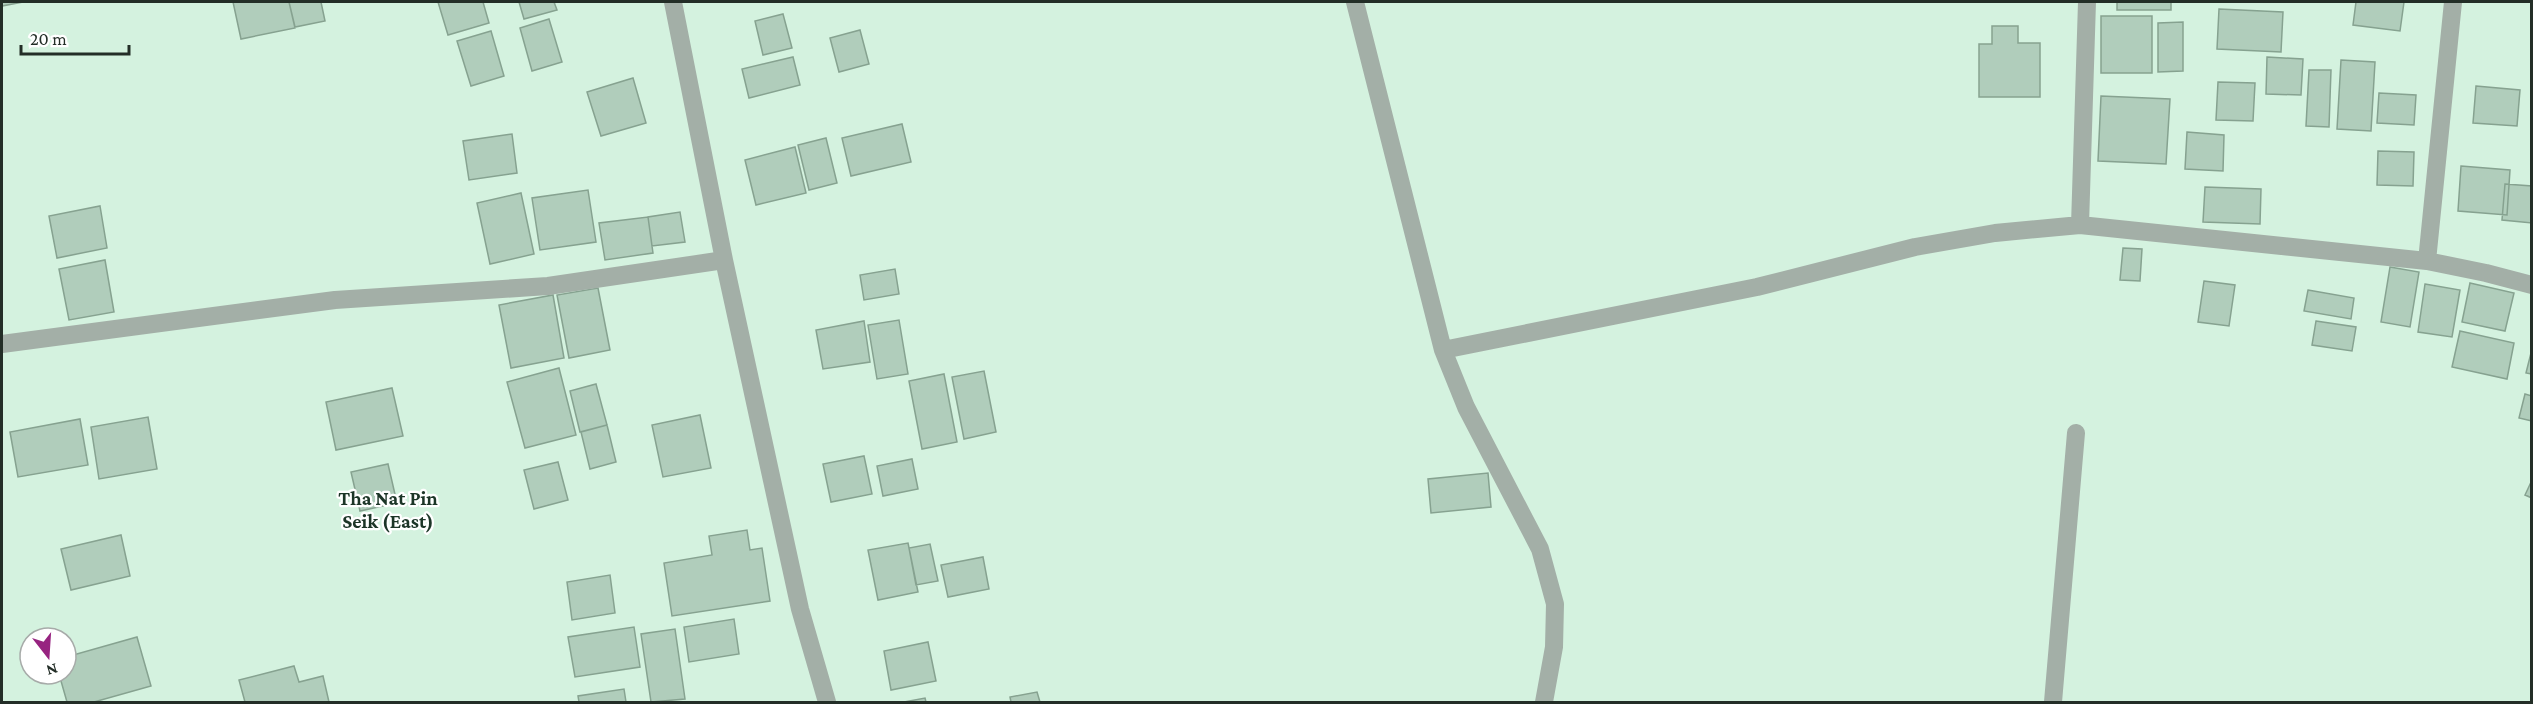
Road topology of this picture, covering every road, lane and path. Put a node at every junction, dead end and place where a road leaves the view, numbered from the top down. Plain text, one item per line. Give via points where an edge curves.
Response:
1 (673, 2) edge
2 (1356, 2) edge
3 (2087, 2) edge
4 (2453, 2) edge
5 (2080, 225) junction
6 (724, 260) junction
7 (2427, 261) junction
8 (2532, 285) edge
9 (2, 344) edge
10 (1443, 350) junction
11 (2076, 433) dead end
12 (826, 702) edge
13 (1544, 702) edge
14 (2053, 702) edge

1 - 6 street
2 - 10 street
3 - 5 street
4 - 7 street
5 - 7 street
5 - 10 street via 1995,233 1915,247 1757,287
6 - 9 street via 548,286 335,300
6 - 12 street via 800,609
7 - 8 street
10 - 13 street via 1466,407 1540,549 1555,604 1554,647
11 - 14 street

